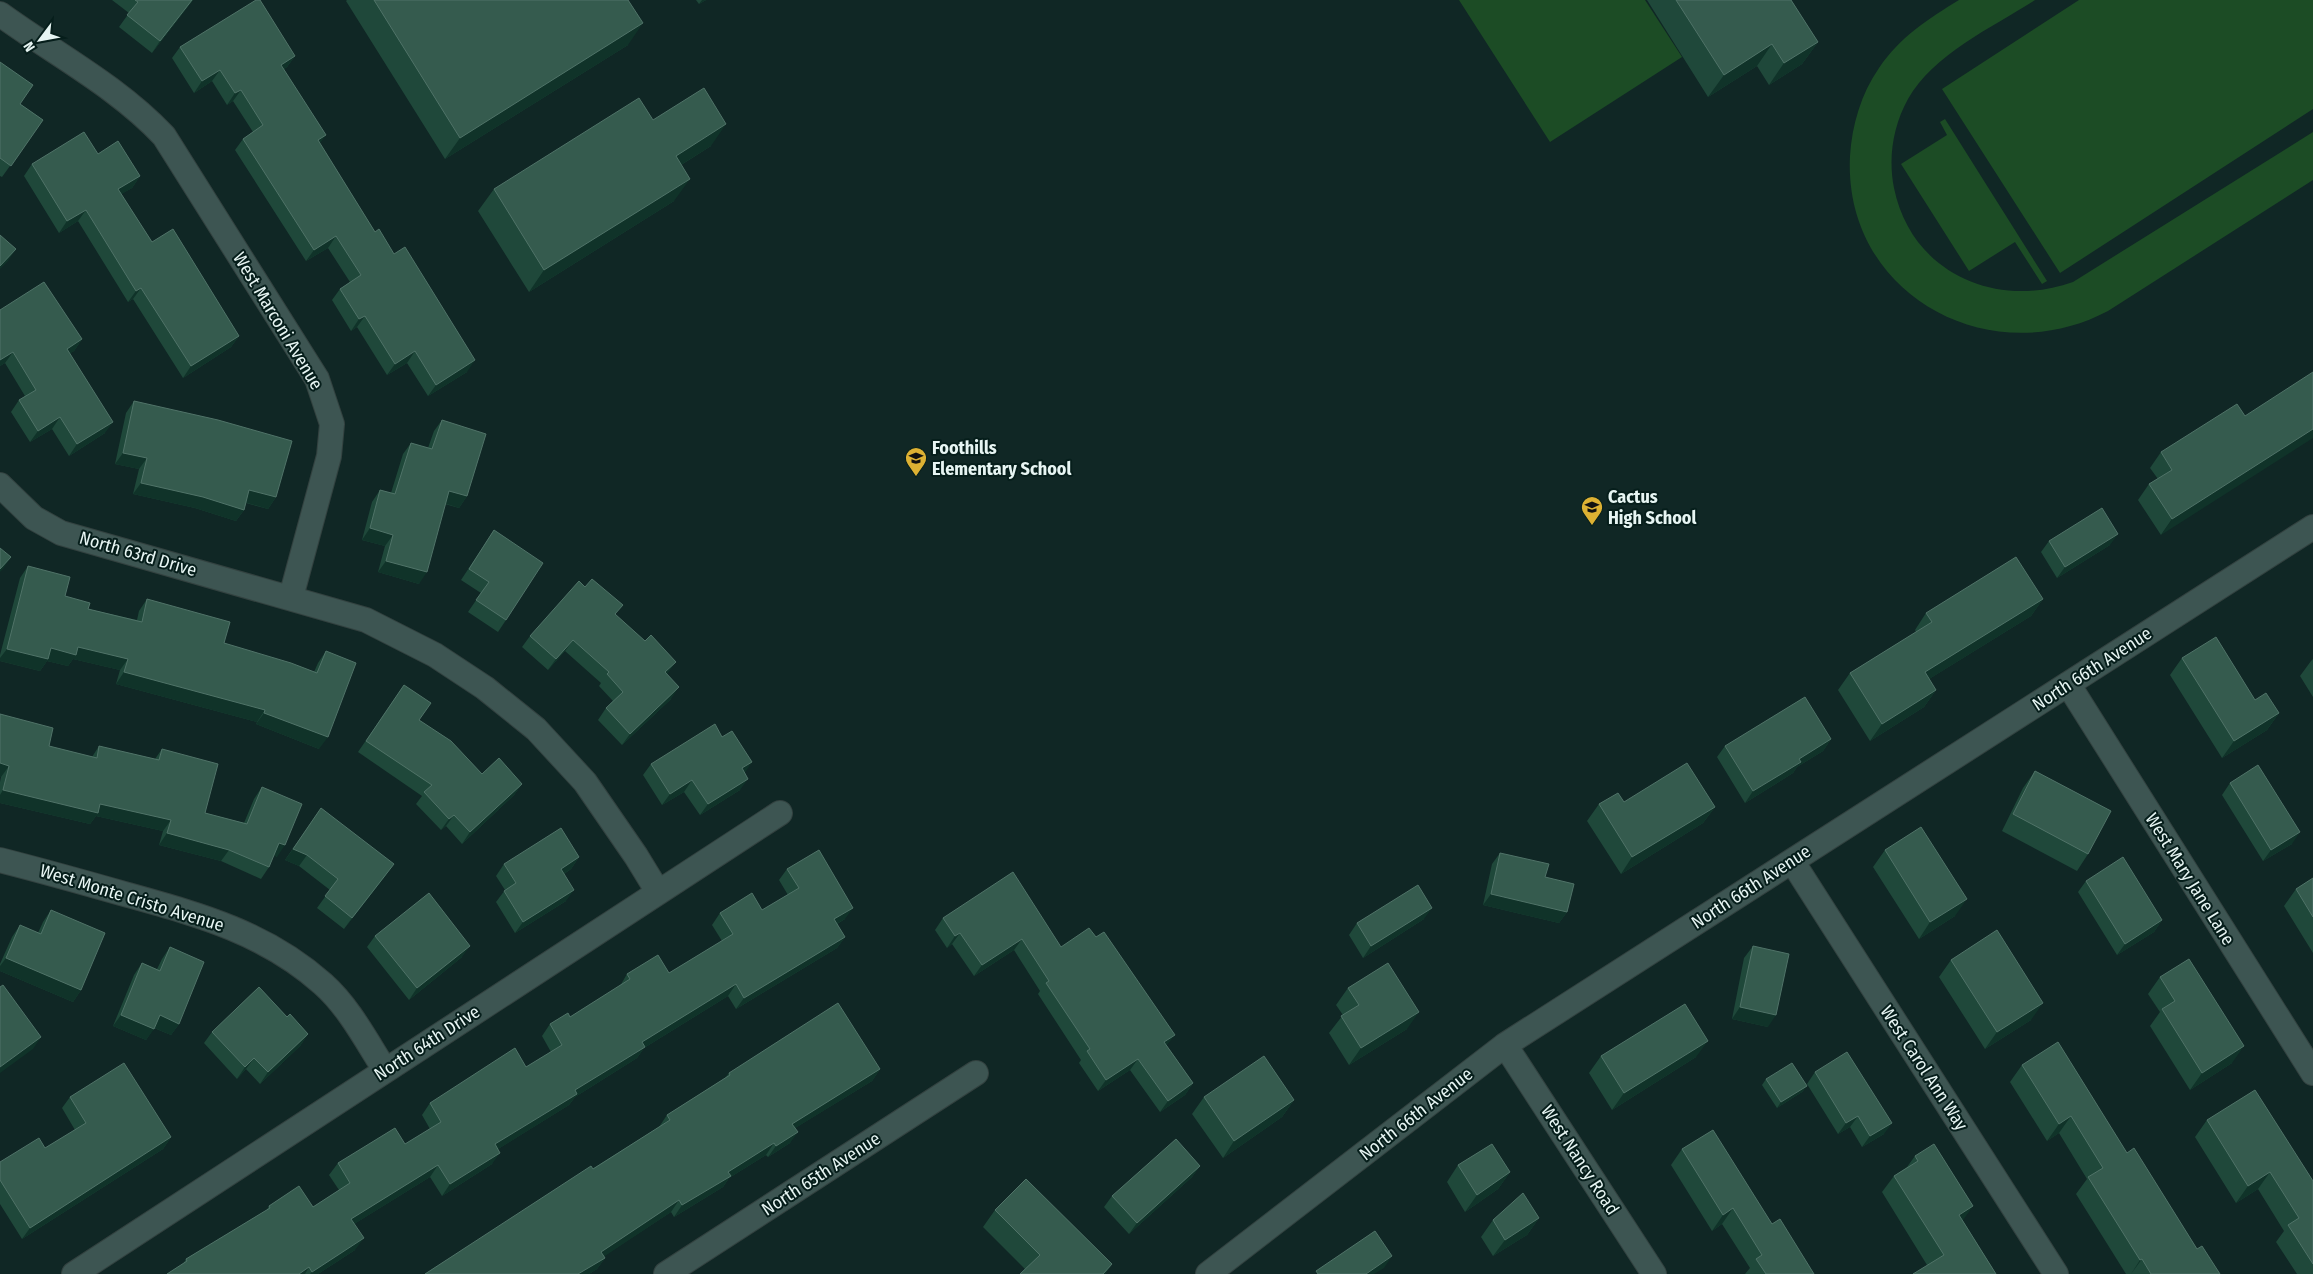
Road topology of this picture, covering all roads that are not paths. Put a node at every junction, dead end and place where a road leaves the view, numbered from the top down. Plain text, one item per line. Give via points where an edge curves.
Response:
1 (0, 14) edge
2 (0, 485) edge
3 (2313, 527) edge
4 (291, 597) junction
5 (2068, 684) junction
6 (780, 813) dead end
7 (0, 860) edge
8 (1792, 861) junction
9 (658, 892) junction
10 (1505, 1045) junction
11 (386, 1070) junction
12 (976, 1073) dead end
13 (2313, 1073) edge
14 (74, 1274) edge
15 (666, 1274) edge
16 (1208, 1274) edge
17 (1654, 1274) edge
18 (2056, 1274) edge

1 - 4 street, West Marconi Avenue via 108,87 141,112 164,136 317,378 332,424 330,456
2 - 4 street, North 63rd Drive via 34,518 61,533
3 - 5 street, North 66th Avenue
4 - 9 street via 366,620 435,655 485,688 536,729 584,782
5 - 8 street, North 66th Avenue
5 - 13 street, West Mary Jane Lane
6 - 9 street, North 64th Drive
7 - 11 street, West Monte Cristo Avenue via 191,913 254,937 287,954 325,985
8 - 10 street, North 66th Avenue
8 - 18 street, West Carol Ann Way
9 - 11 street, North 64th Drive
10 - 16 street, North 66th Avenue
10 - 17 street, West Nancy Road
11 - 14 street, North 64th Drive
12 - 15 street, North 65th Avenue

